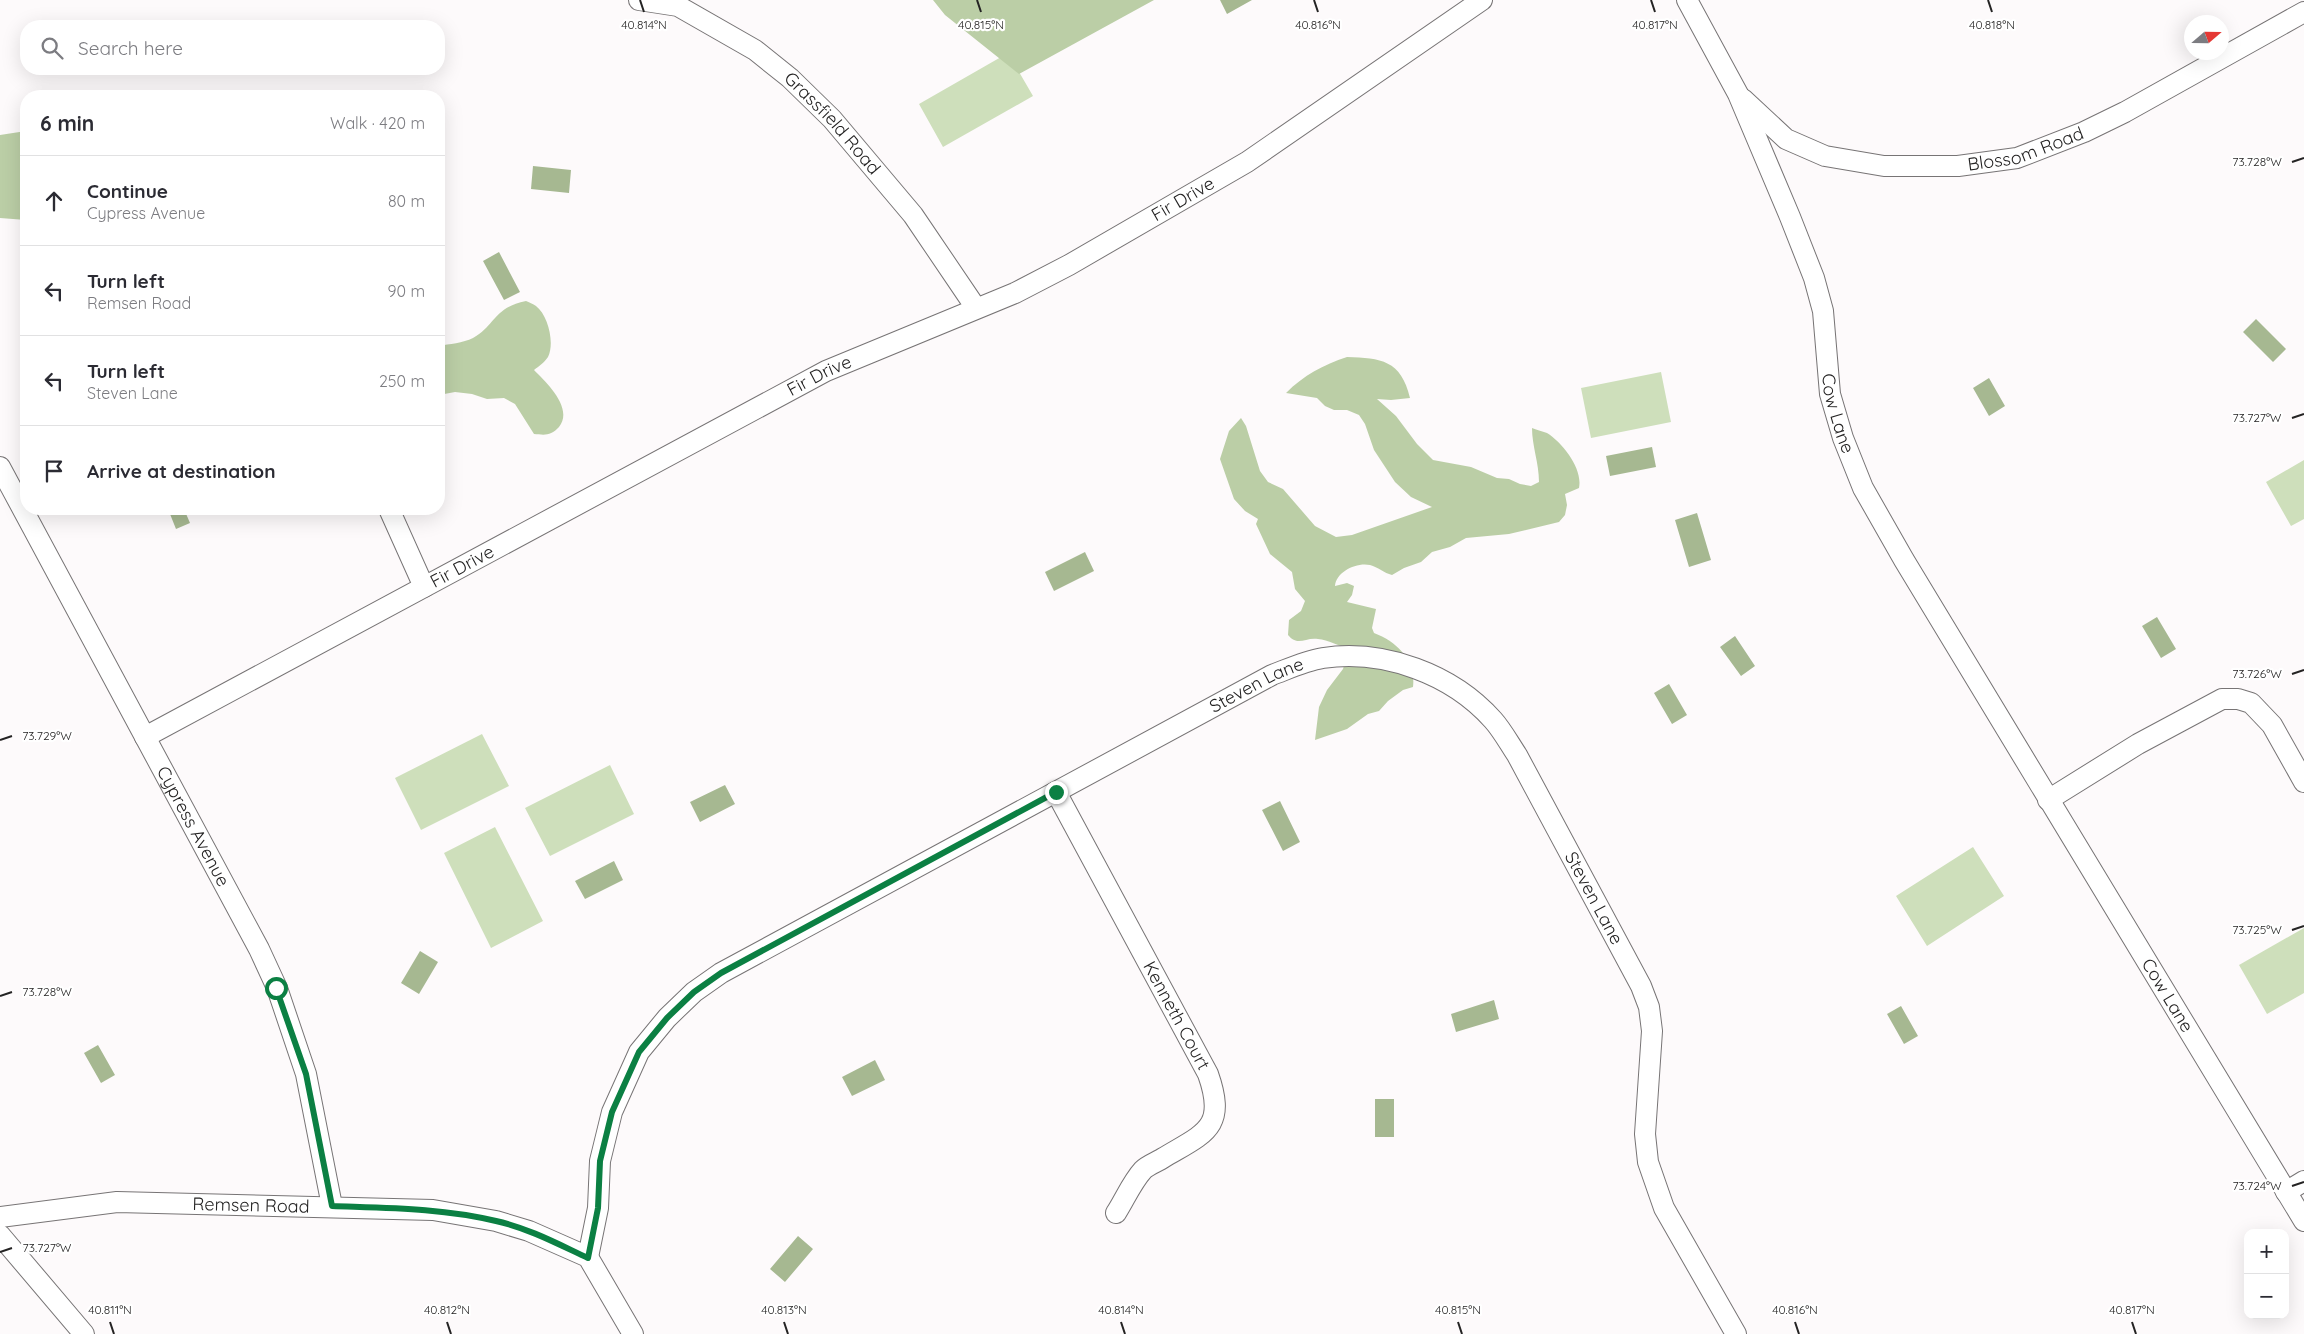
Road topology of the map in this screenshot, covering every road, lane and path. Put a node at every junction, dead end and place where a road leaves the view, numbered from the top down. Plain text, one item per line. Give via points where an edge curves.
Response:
1 (639, 0) edge
2 (1482, 0) edge
3 (1687, 0) edge
4 (680, 3) edge
5 (2304, 12) edge
6 (1738, 94) junction
7 (976, 308) junction
8 (0, 467) edge
9 (20, 504) edge
10 (26, 515) edge
11 (392, 515) edge
12 (424, 587) junction
13 (145, 737) junction
14 (2304, 782) edge
15 (1056, 792) junction
16 (2048, 800) junction
17 (2304, 1181) edge
18 (2286, 1192) junction
19 (332, 1206) junction
20 (1116, 1213) dead end
21 (0, 1217) edge
22 (2304, 1221) edge
23 (0, 1235) edge
24 (588, 1258) junction
25 (84, 1334) edge
26 (633, 1334) edge
27 (1736, 1334) edge

1 - 4 street, Grassfield Road
2 - 7 street, Fir Drive via 1247,162 1069,265 1015,293
3 - 6 street, Cow Lane
4 - 7 street, Grassfield Road via 755,50 790,78 832,119 913,215
5 - 6 street, Blossom Road via 2084,132 2017,158 1983,163 1884,166 1826,156 1786,139
6 - 16 street, Cow Lane via 1814,278 1823,311 1830,394 1842,438 1863,488
7 - 12 street, Fir Drive via 826,371
8 - 9 street, Cypress Avenue
10 - 13 street, Cypress Avenue
11 - 12 street
12 - 13 street, Fir Drive
13 - 19 street, Cypress Avenue via 259,949 276,988 306,1074
14 - 16 street via 2272,725 2251,703 2222,698 2138,744
15 - 20 street, Kenneth Court via 1208,1074 1216,1095 1212,1122 1202,1136 1144,1169
15 - 24 street, Steven Lane via 721,973 694,992 667,1018 639,1052 612,1112 600,1161 598,1208
15 - 27 street, Steven Lane via 1272,675 1303,663 1324,658 1360,657 1392,661 1416,668 1458,689 1493,720 1517,755 1642,986 1652,1031 1645,1134 1648,1162 1664,1208
16 - 18 street, Cow Lane
17 - 18 street
18 - 22 street, Cow Lane
19 - 21 street, Remsen Road via 117,1202
19 - 24 street, Remsen Road via 433,1210 496,1221 529,1231
23 - 25 street
24 - 26 street

